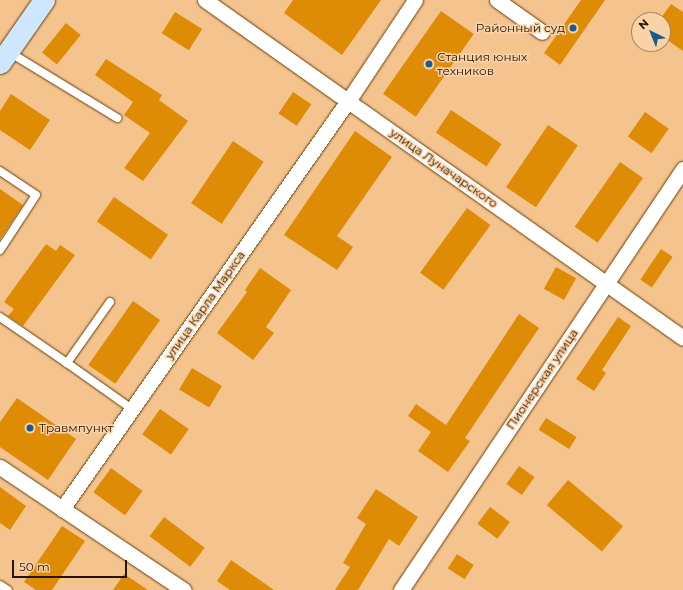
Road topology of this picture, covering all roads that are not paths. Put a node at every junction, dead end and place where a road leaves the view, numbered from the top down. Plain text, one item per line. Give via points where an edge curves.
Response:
1 (44, 0) edge
2 (205, 0) edge
3 (415, 0) edge
4 (497, 0) edge
5 (542, 32) dead end
6 (4, 57) edge
7 (348, 101) junction
8 (117, 118) dead end
9 (683, 169) edge
10 (0, 171) edge
11 (0, 250) edge
12 (607, 282) junction
13 (110, 302) dead end
14 (0, 317) edge
15 (683, 338) edge
16 (67, 363) junction
17 (132, 409) junction
18 (0, 468) edge
19 (62, 509) junction
20 (0, 585) edge
21 (8, 590) edge
22 (184, 590) edge
23 (401, 590) edge

1 - 6 main road
2 - 7 street, улица Луначарского
3 - 7 street, улица Карла Маркса
4 - 5 street
6 - 8 lane
7 - 12 street, улица Луначарского
7 - 17 street, улица Карла Маркса
9 - 12 street, Пионерская улица
10 - 11 lane via 36,195
12 - 15 street, улица Луначарского
12 - 23 street, Пионерская улица
13 - 16 lane
14 - 16 lane
16 - 17 lane
17 - 19 street, улица Карла Маркса
18 - 19 street
19 - 22 street
20 - 21 lane

